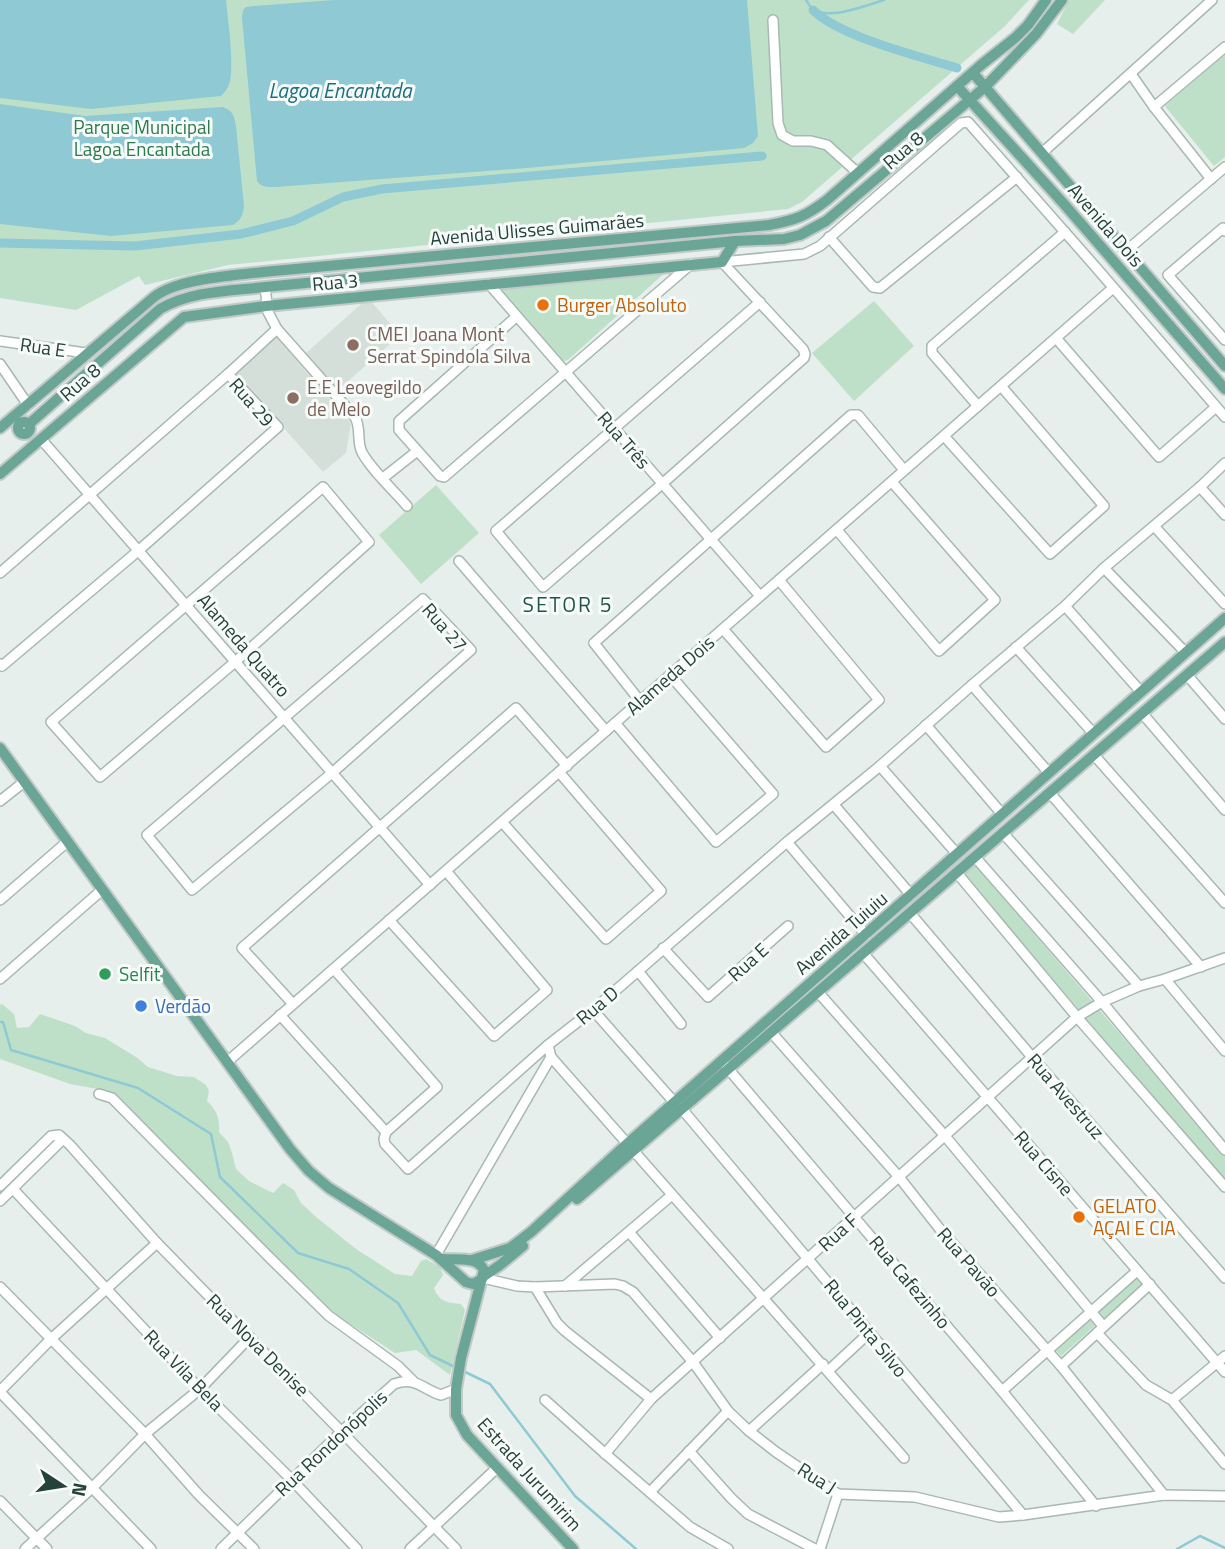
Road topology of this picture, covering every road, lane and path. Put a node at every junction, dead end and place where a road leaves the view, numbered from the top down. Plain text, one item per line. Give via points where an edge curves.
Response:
1 (1046, 0) edge
2 (1062, 0) edge
3 (1212, 0) edge
4 (773, 20) dead end
5 (1225, 47) edge
6 (973, 73) junction
7 (1131, 74) junction
8 (957, 86) junction
9 (985, 87) junction
10 (970, 99) junction
11 (1154, 107) junction
12 (1000, 133) junction
13 (989, 145) junction
14 (1042, 153) junction
15 (1225, 167) edge
16 (858, 173) junction
17 (1017, 177) junction
18 (1211, 179) junction
19 (1044, 182) junction
20 (1032, 194) junction
21 (1225, 231) edge
22 (1065, 232) junction
23 (829, 237) junction
24 (735, 242) junction
25 (1126, 251) junction
26 (1107, 253) junction
27 (722, 261) junction
28 (691, 264) junction
29 (1093, 264) junction
30 (263, 272) junction
31 (489, 285) junction
32 (265, 287) junction
33 (1113, 288) junction
34 (760, 302) junction
35 (266, 306) junction
36 (184, 317) joint
37 (516, 317) junction
38 (277, 328) junction
39 (1056, 338) junction
40 (1225, 340) edge
41 (0, 341) edge
42 (86, 353) junction
43 (0, 364) edge
44 (1225, 366) edge
45 (228, 374) junction
46 (565, 374) junction
47 (1001, 386) junction
48 (1225, 389) edge
49 (28, 405) junction
50 (978, 406) junction
51 (1216, 407) junction
52 (1225, 417) edge
53 (24, 423) junction
54 (0, 428) edge
55 (615, 428) junction
56 (944, 436) junction
57 (41, 439) junction
58 (416, 452) junction
59 (1225, 463) edge
60 (904, 470) junction
61 (0, 474) edge
62 (383, 478) junction
63 (892, 482) junction
64 (662, 485) junction
65 (1200, 487) junction
66 (89, 494) junction
67 (407, 506) dead end
68 (1225, 515) edge
69 (1154, 526) junction
70 (837, 530) junction
71 (711, 539) junction
72 (138, 551) junction
73 (459, 561) dead end
74 (1104, 568) junction
75 (0, 573) edge
76 (779, 580) junction
77 (760, 596) junction
78 (1225, 604) edge
79 (186, 606) junction
80 (1065, 606) junction
81 (1225, 618) edge
82 (723, 629) junction
83 (1225, 642) edge
84 (1016, 647) junction
85 (1186, 653) junction
86 (235, 662) junction
87 (0, 664) edge
88 (670, 675) junction
89 (1187, 675) junction
90 (972, 685) junction
91 (1141, 692) junction
92 (640, 701) junction
93 (1142, 713) junction
94 (284, 718) junction
95 (1225, 719) edge
96 (615, 723) junction
97 (926, 725) junction
98 (606, 731) junction
99 (1094, 734) junction
100 (0, 748) edge
101 (1070, 754) junction
102 (1094, 755) junction
103 (567, 765) junction
104 (880, 766) junction
105 (1080, 766) junction
106 (559, 772) junction
107 (332, 773) junction
108 (1049, 773) junction
109 (24, 782) junction
110 (1050, 793) junction
111 (0, 801) edge
112 (834, 805) junction
113 (1225, 810) edge
114 (1002, 814) junction
115 (502, 822) junction
116 (379, 827) junction
117 (1003, 833) junction
118 (67, 842) junction
119 (787, 842) junction
120 (957, 854) junction
121 (975, 857) junction
122 (446, 871) junction
123 (957, 873) junction
124 (430, 885) junction
125 (102, 890) junction
126 (911, 895) junction
127 (0, 900) edge
128 (1225, 903) edge
129 (910, 913) junction
130 (389, 920) junction
131 (788, 926) dead end
132 (866, 935) junction
133 (663, 948) junction
134 (863, 953) junction
135 (843, 954) junction
136 (1224, 960) edge
137 (850, 964) junction
138 (1202, 967) junction
139 (334, 969) junction
140 (638, 971) junction
141 (0, 979) edge
142 (1165, 979) junction
143 (1139, 986) junction
144 (818, 992) junction
145 (1102, 1002) junction
146 (292, 1004) junction
147 (593, 1010) junction
148 (280, 1015) junction
149 (1077, 1017) junction
150 (681, 1024) dead end
151 (771, 1032) junction
152 (548, 1045) junction
153 (1225, 1051) edge
154 (551, 1057) junction
155 (1032, 1057) junction
156 (227, 1062) junction
157 (725, 1065) junction
158 (99, 1094) dead end
159 (987, 1097) junction
160 (678, 1106) junction
161 (386, 1132) junction
162 (945, 1136) junction
163 (62, 1139) junction
164 (1223, 1143) edge
165 (630, 1148) junction
166 (899, 1177) junction
167 (1, 1184) edge
168 (1225, 1187) edge
169 (13, 1189) junction
170 (672, 1195) junction
171 (0, 1202) edge
172 (855, 1217) junction
173 (629, 1232) junction
174 (157, 1243) junction
175 (439, 1257) junction
176 (809, 1258) junction
177 (471, 1261) junction
178 (1137, 1271) junction
179 (483, 1278) junction
180 (1225, 1278) edge
181 (464, 1280) junction
182 (1150, 1284) junction
183 (565, 1286) junction
184 (0, 1287) edge
185 (535, 1287) junction
186 (107, 1289) junction
187 (763, 1299) junction
188 (1092, 1313) junction
189 (472, 1316) junction
190 (1100, 1329) junction
191 (869, 1333) junction
192 (250, 1337) junction
193 (720, 1338) junction
194 (51, 1339) junction
195 (1047, 1351) junction
196 (1221, 1359) edge
197 (693, 1362) junction
198 (1061, 1366) junction
199 (825, 1368) junction
200 (1225, 1372) edge
201 (413, 1381) junction
202 (456, 1385) junction
203 (200, 1388) junction
204 (1002, 1391) junction
205 (0, 1392) edge
206 (652, 1399) junction
207 (545, 1400) dead end
208 (1172, 1400) junction
209 (728, 1411) junction
210 (342, 1431) junction
211 (749, 1431) junction
212 (145, 1434) junction
213 (689, 1451) junction
214 (605, 1454) junction
215 (904, 1458) dead end
216 (1225, 1464) edge
217 (497, 1468) junction
218 (292, 1480) junction
219 (93, 1487) junction
220 (650, 1492) junction
221 (838, 1494) junction
222 (1164, 1494) junction
223 (1225, 1496) edge
224 (0, 1501) edge
225 (1096, 1506) junction
226 (1023, 1515) junction
227 (435, 1528) junction
228 (238, 1533) junction
229 (37, 1538) junction
230 (813, 1548) edge
231 (25, 1549) edge
232 (47, 1549) edge
233 (151, 1549) edge
234 (221, 1549) edge
235 (254, 1549) edge
236 (357, 1549) edge
237 (410, 1549) edge
238 (456, 1549) edge
239 (573, 1549) edge
240 (728, 1549) edge

1 - 6 main road, Avenida Ulisses Guimarães via 1015,38
2 - 9 main road, Avenida Ulisses Guimarães
3 - 7 street
4 - 16 street via 782,135 827,145
5 - 11 street
6 - 8 main road, Avenida Ulisses Guimarães
6 - 9 main road, Avenida Dois
7 - 11 street
7 - 14 street
8 - 10 main road, Avenida Dois
8 - 16 main road, Avenida Ulisses Guimarães
9 - 10 main road, Avenida Ulisses Guimarães
9 - 14 main road, Avenida Dois
10 - 12 main road, Avenida Dois
10 - 24 main road, Avenida Ulisses Guimarães via 812,230 784,239
11 - 18 street
12 - 13 street
12 - 19 main road, Avenida Dois
13 - 17 street, Rua 8
13 - 23 street, Rua 8 via 969,123 961,123
14 - 25 main road, Avenida Dois
15 - 18 street
16 - 30 main road, Avenida Ulisses Guimarães via 809,214 791,221
17 - 20 street, Rua 8
17 - 23 street via 880,288 873,287
18 - 25 street
19 - 20 street
19 - 26 main road, Avenida Dois
20 - 22 street, Rua 8
21 - 40 street via 1223,228 1168,275
22 - 29 street, Rua 8
22 - 50 street via 932,346 932,353
23 - 27 street, Rua 8 via 804,254
24 - 27 main road
24 - 32 main road, Avenida Ulisses Guimarães
25 - 44 main road, Avenida Dois
26 - 29 street
26 - 48 main road, Avenida Dois
27 - 28 main road, Rua 8
27 - 34 street
28 - 31 main road, Rua 8
28 - 46 street
29 - 33 street, Rua 8
30 - 32 main road
30 - 42 main road, Avenida Ulisses Guimarães via 165,290
31 - 35 main road, Rua 3
31 - 37 street, Rua Três
32 - 35 street
32 - 53 main road, Avenida Ulisses Guimarães via 174,301
33 - 39 street, Alameda Dois
33 - 51 street, Rua 8
34 - 55 street
34 - 64 street via 805,356
35 - 36 main road, Rua 3
35 - 38 street
36 - 57 main road, Rua 8
37 - 46 street, Rua Três
37 - 58 street via 399,421 399,430
38 - 45 street
38 - 62 street via 355,417 361,451
39 - 47 street, Alameda Dois
39 - 51 street via 1159,457
41 - 42 street, Rua E
42 - 49 main road, Avenida Ulisses Guimarães
43 - 49 street
45 - 66 street, Rua 29
45 - 72 street, Rua 29 via 278,427
46 - 55 street, Rua Três
46 - 58 street via 444,477
47 - 50 street, Alameda Dois
47 - 56 street via 1104,506 1095,514 1049,554
49 - 53 main road, Avenida Ulisses Guimarães
50 - 56 street, Alameda Dois
51 - 52 street, Rua 8
53 - 54 main road, Avenida Ulisses Guimarães
53 - 57 main road, Alameda Quatro
55 - 64 street, Rua Três
55 - 64 street via 496,531 542,587
56 - 60 street, Alameda Dois
57 - 61 main road, Rua 8
57 - 66 street, Alameda Quatro
58 - 62 street
59 - 65 street, Rua D
60 - 63 street, Alameda Dois
60 - 71 street via 858,415 852,414
62 - 67 street
63 - 70 street, Alameda Dois
63 - 70 street via 995,600 939,651
64 - 71 street, Rua Três
65 - 68 street
65 - 69 street, Rua D
66 - 72 street, Alameda Quatro
66 - 75 street, Rua 29
69 - 74 street, Rua D
69 - 78 street
70 - 76 street, Alameda Dois
71 - 77 street, Rua Três
71 - 92 street via 594,643
72 - 79 street, Alameda Quatro
72 - 87 street
73 - 98 street
74 - 80 street, Rua D
74 - 85 street
76 - 77 street, Alameda Dois
76 - 82 street via 879,700 826,747
77 - 82 street, Alameda Dois
79 - 86 street, Alameda Quatro
79 - 86 street via 51,722 100,777
79 - 86 street via 323,487 369,542
80 - 84 street, Rua D
80 - 91 street
81 - 85 main road, Avenida Tuiuiu
82 - 88 street, Alameda Dois
83 - 89 main road, Avenida Tuiuiu
84 - 90 street, Rua D
84 - 99 street
85 - 91 main road, Avenida Tuiuiu
86 - 94 street, Alameda Quatro
88 - 92 street, Alameda Dois
88 - 96 street via 773,794 716,842
89 - 93 main road, Avenida Tuiuiu
89 - 95 street
90 - 97 street, Rua D
90 - 108 street
91 - 99 main road, Avenida Tuiuiu
92 - 96 street, Alameda Dois
93 - 102 main road, Avenida Tuiuiu
93 - 113 street
94 - 107 street, Alameda Quatro
94 - 107 street via 147,835 192,890
94 - 107 street, Rua 27 via 423,599 471,650
96 - 98 street, Alameda Dois
97 - 104 street, Rua D
97 - 114 street
98 - 103 street, Alameda Dois
99 - 101 main road, Avenida Tuiuiu
100 - 109 main road
101 - 105 main road
101 - 108 main road, Avenida Tuiuiu
102 - 105 main road, Avenida Tuiuiu
102 - 128 street
103 - 106 street, Alameda Dois
103 - 116 street via 516,708
104 - 112 street, Rua D
104 - 120 street
105 - 110 main road, Avenida Tuiuiu
106 - 115 street, Alameda Dois
106 - 115 street via 661,891 606,939
107 - 116 street, Alameda Quatro
108 - 114 main road, Avenida Tuiuiu
109 - 111 street
109 - 118 main road
110 - 117 main road, Avenida Tuiuiu
110 - 138 street
112 - 119 street, Rua D
112 - 126 street
114 - 120 main road, Avenida Tuiuiu
115 - 122 street, Alameda Dois
116 - 124 street, Alameda Quatro
116 - 146 street via 242,948
117 - 121 main road, Avenida Tuiuiu
117 - 143 street
118 - 125 main road
118 - 127 street
119 - 132 street
119 - 133 street, Rua D
120 - 126 main road, Avenida Tuiuiu
121 - 123 main road, Avenida Tuiuiu
121 - 145 street
122 - 124 street, Alameda Dois
122 - 130 street via 547,990 494,1036
123 - 129 main road, Avenida Tuiuiu
123 - 149 street
124 - 130 street, Alameda Dois
125 - 141 street
125 - 156 main road
126 - 132 main road, Avenida Tuiuiu
129 - 134 main road, Avenida Tuiuiu
129 - 155 street, Rua Avestruz
130 - 139 street, Alameda Dois
131 - 133 street, Rua E via 708,997
132 - 135 main road, Avenida Tuiuiu
133 - 140 street, Rua D
134 - 137 main road, Avenida Tuiuiu
134 - 159 street, Rua Cisne
135 - 137 main road
135 - 157 main road, Avenida Tuiuiu
136 - 138 street, Rua F
137 - 144 main road, Avenida Tuiuiu
138 - 142 street, Rua F
139 - 146 street, Alameda Dois
139 - 161 street via 436,1087
140 - 147 street, Rua D
140 - 150 street
142 - 143 street, Rua F
142 - 153 street
143 - 145 street, Rua F
144 - 151 main road, Avenida Tuiuiu
144 - 162 street
145 - 149 street, Rua F
145 - 164 street
146 - 148 street, Alameda Dois
147 - 152 street, Rua D
147 - 160 street, Rua Pinta Silvo
148 - 156 street, Alameda Dois
148 - 161 street
149 - 155 street, Rua F
149 - 168 street
151 - 157 main road, Avenida Tuiuiu
151 - 166 street, Rua Pavão
152 - 154 street
152 - 161 street, Rua D via 408,1169 385,1144
154 - 165 street
154 - 175 street
155 - 159 street, Rua F
155 - 180 street, Rua Avestruz
156 - 175 main road via 309,1171
157 - 160 main road, Avenida Tuiuiu
157 - 172 street, Rua Cafezinho
158 - 201 street via 112,1098 328,1316
159 - 162 street, Rua F
159 - 178 street, Rua Cisne
160 - 165 main road, Avenida Tuiuiu
160 - 176 street, Rua Pinta Silvo
162 - 166 street, Rua F
162 - 188 street
163 - 167 street via 57,1134 51,1136
163 - 169 street
163 - 174 street, Rua Nova Denise
165 - 170 street
165 - 177 main road, Avenida Tuiuiu via 510,1248
165 - 179 main road, Avenida Tuiuiu
166 - 172 street, Rua F
166 - 195 street, Rua Pavão
169 - 171 street
169 - 186 street, Rua Vila Bela
170 - 173 street
170 - 187 street
172 - 176 street, Rua F
172 - 204 street, Rua Cafezinho
173 - 183 street
173 - 193 street
174 - 186 street
174 - 192 street, Rua Nova Denise
175 - 177 main road
175 - 181 main road
176 - 187 street, Rua F
176 - 191 street, Rua Pinta Silvo
177 - 179 main road via 483,1267
177 - 181 main road via 462,1267
178 - 182 street, Rua Cisne
178 - 188 street
179 - 181 main road via 473,1284
179 - 185 street, Rua J
179 - 189 main road, Estrada Jurumirim
181 - 189 main road
182 - 190 street
182 - 196 street, Rua Cisne
183 - 185 street, Rua J
183 - 197 street, Rua J via 623,1286
184 - 194 street
185 - 206 street via 565,1331
186 - 194 street
186 - 203 street, Rua Vila Bela
187 - 193 street, Rua F
187 - 199 street
188 - 190 street
188 - 195 street
189 - 202 main road, Estrada Jurumirim
190 - 198 street
190 - 208 street via 1146,1385
191 - 199 street
191 - 226 street, Rua Pinta Silvo
192 - 203 street
192 - 210 street, Rua Nova Denise
193 - 197 street, Rua F
194 - 205 street
194 - 212 street
195 - 198 street, Rua Pavão
195 - 204 street
196 - 200 street, Rua Cisne
196 - 208 street
197 - 206 street, Rua F
197 - 209 street, Rua J
198 - 222 street, Rua Pavão
199 - 211 street
199 - 215 street
201 - 202 street via 437,1394
201 - 210 street, Rua Rondonópolis via 394,1384
202 - 217 main road, Estrada Jurumirim via 456,1415 467,1435
203 - 212 street
203 - 218 street, Rua Vila Bela
204 - 225 street, Rua Cafezinho
205 - 219 street
206 - 214 street, Rua F
207 - 214 street
208 - 216 street
209 - 211 street, Rua J
209 - 213 street
210 - 218 street, Rua Rondonópolis
210 - 227 street, Rua Nova Denise
211 - 221 street, Rua J
212 - 219 street
212 - 228 street
213 - 220 street
213 - 230 street via 748,1514
214 - 220 street
217 - 227 street
217 - 239 main road, Estrada Jurumirim
218 - 228 street, Rua Rondonópolis
218 - 236 street, Rua Vila Bela
219 - 229 street
219 - 233 street
220 - 240 street via 690,1527
221 - 226 street, Rua J via 915,1497 999,1517
221 - 230 street
222 - 223 street, Rua J
222 - 225 street, Rua J
224 - 229 street
225 - 226 street, Rua J
227 - 237 street
227 - 238 street, Rua Nova Denise
228 - 234 street, Rua Rondonópolis
228 - 235 street
229 - 231 street
229 - 232 street

